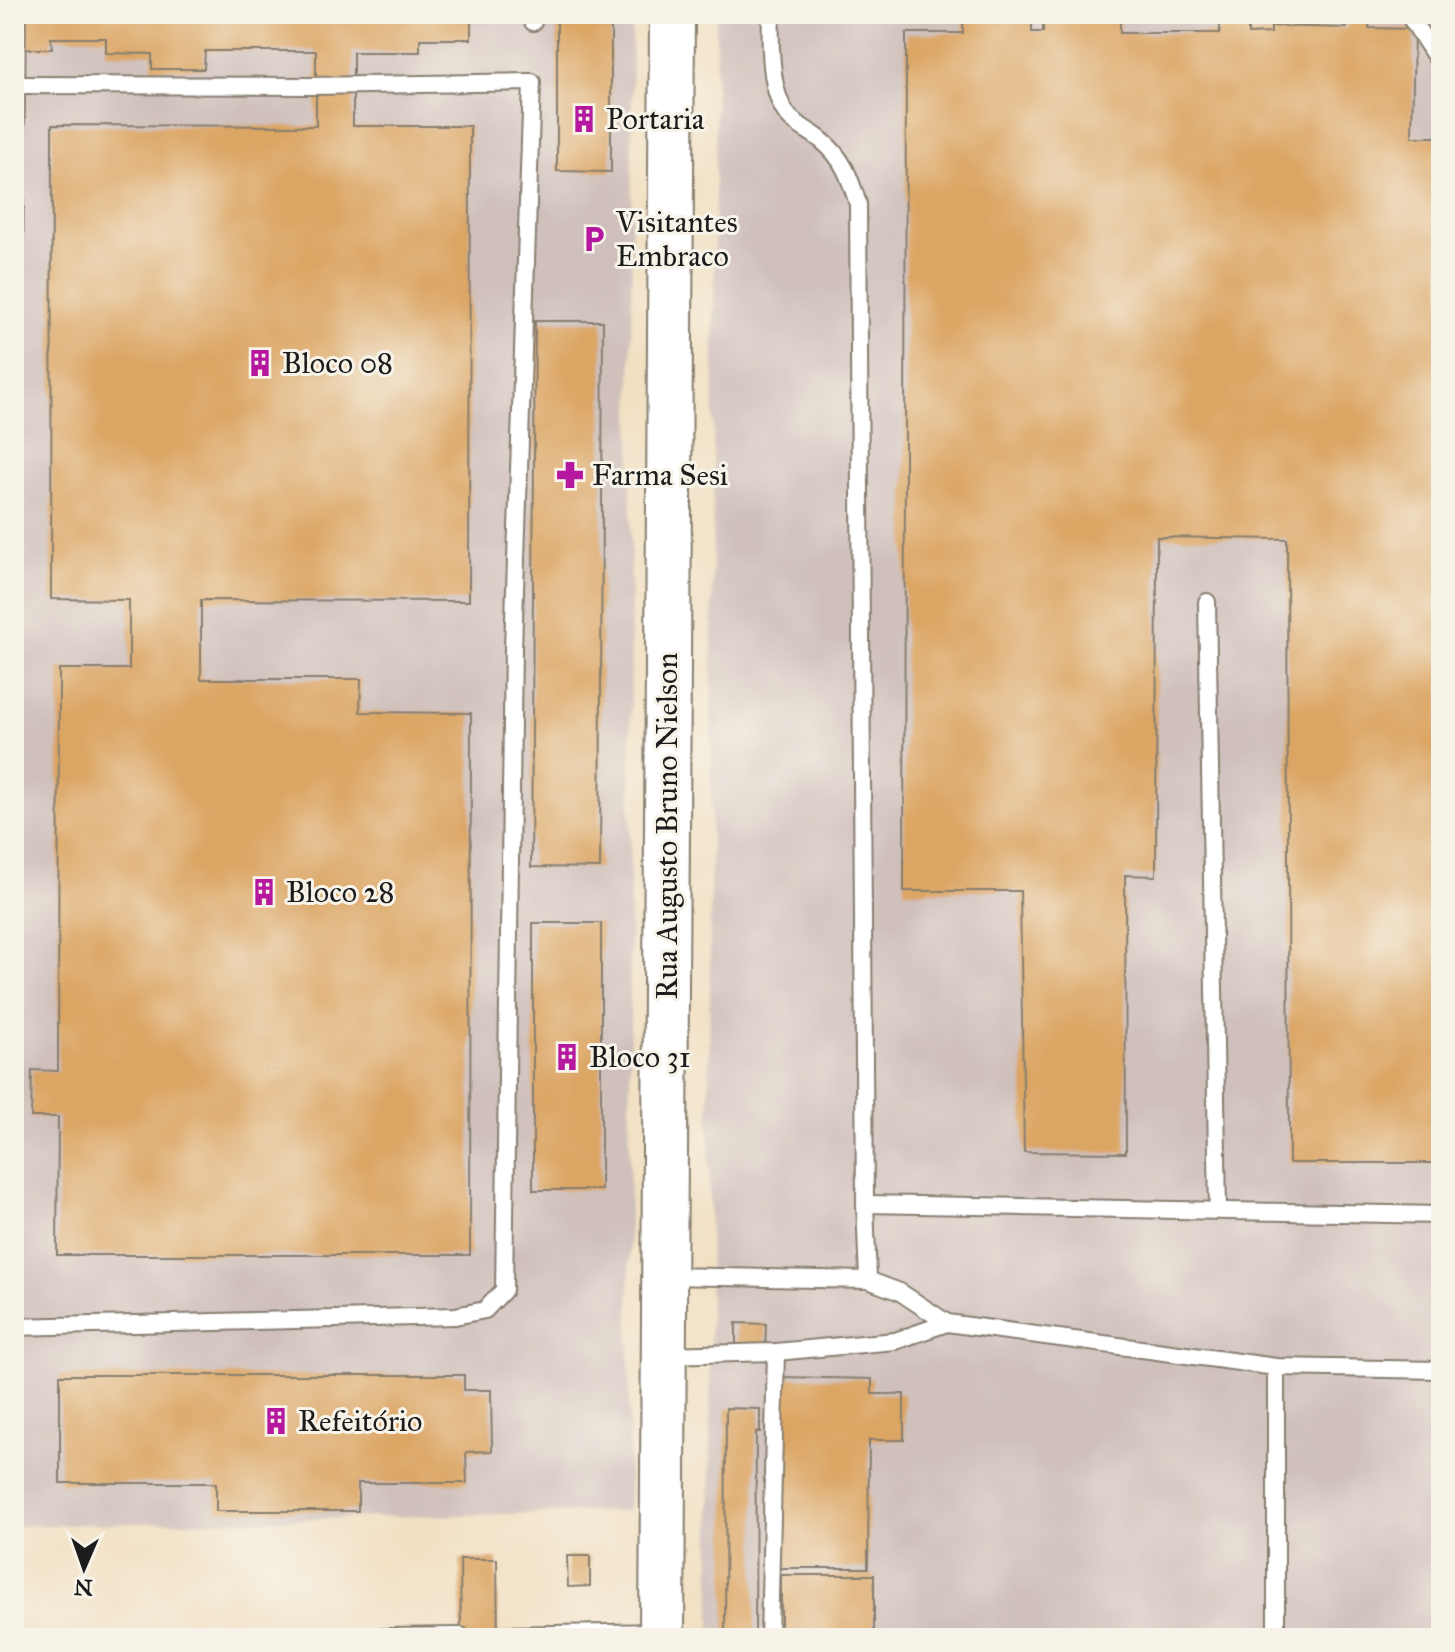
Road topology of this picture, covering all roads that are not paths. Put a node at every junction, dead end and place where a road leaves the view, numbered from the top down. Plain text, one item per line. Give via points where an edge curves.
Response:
1 (17, 14) edge
2 (672, 14) edge
3 (771, 14) edge
4 (1408, 14) edge
5 (1441, 65) edge
6 (15, 85) edge
7 (14, 259) edge
8 (1207, 602) dead end
9 (865, 1204) junction
10 (1218, 1210) junction
11 (1441, 1215) edge
12 (664, 1276) junction
13 (868, 1280) junction
14 (947, 1323) junction
15 (14, 1327) edge
16 (776, 1352) junction
17 (664, 1355) junction
18 (1276, 1367) junction
19 (1441, 1370) edge
20 (498, 1635) dead end
21 (662, 1635) edge
22 (461, 1636) dead end
23 (315, 1638) edge
24 (769, 1638) edge
25 (1276, 1638) edge

1 - 6 lane
2 - 12 main road, Rua Augusto Bruno Nielson
3 - 9 lane via 769,56 783,106 848,170 858,204
4 - 5 lane
6 - 7 lane
6 - 15 lane via 532,82 513,665 504,1290 485,1310 455,1316
8 - 10 lane
9 - 10 lane
9 - 13 lane
10 - 11 lane
12 - 13 lane
12 - 17 main road, Rua Augusto Bruno Nielson
13 - 14 lane via 900,1292
14 - 16 lane via 895,1341
14 - 18 lane
16 - 17 lane
16 - 24 lane
17 - 21 main road, Rua Augusto Bruno Nielson
18 - 19 lane
18 - 25 lane
20 - 21 lane
22 - 23 lane

